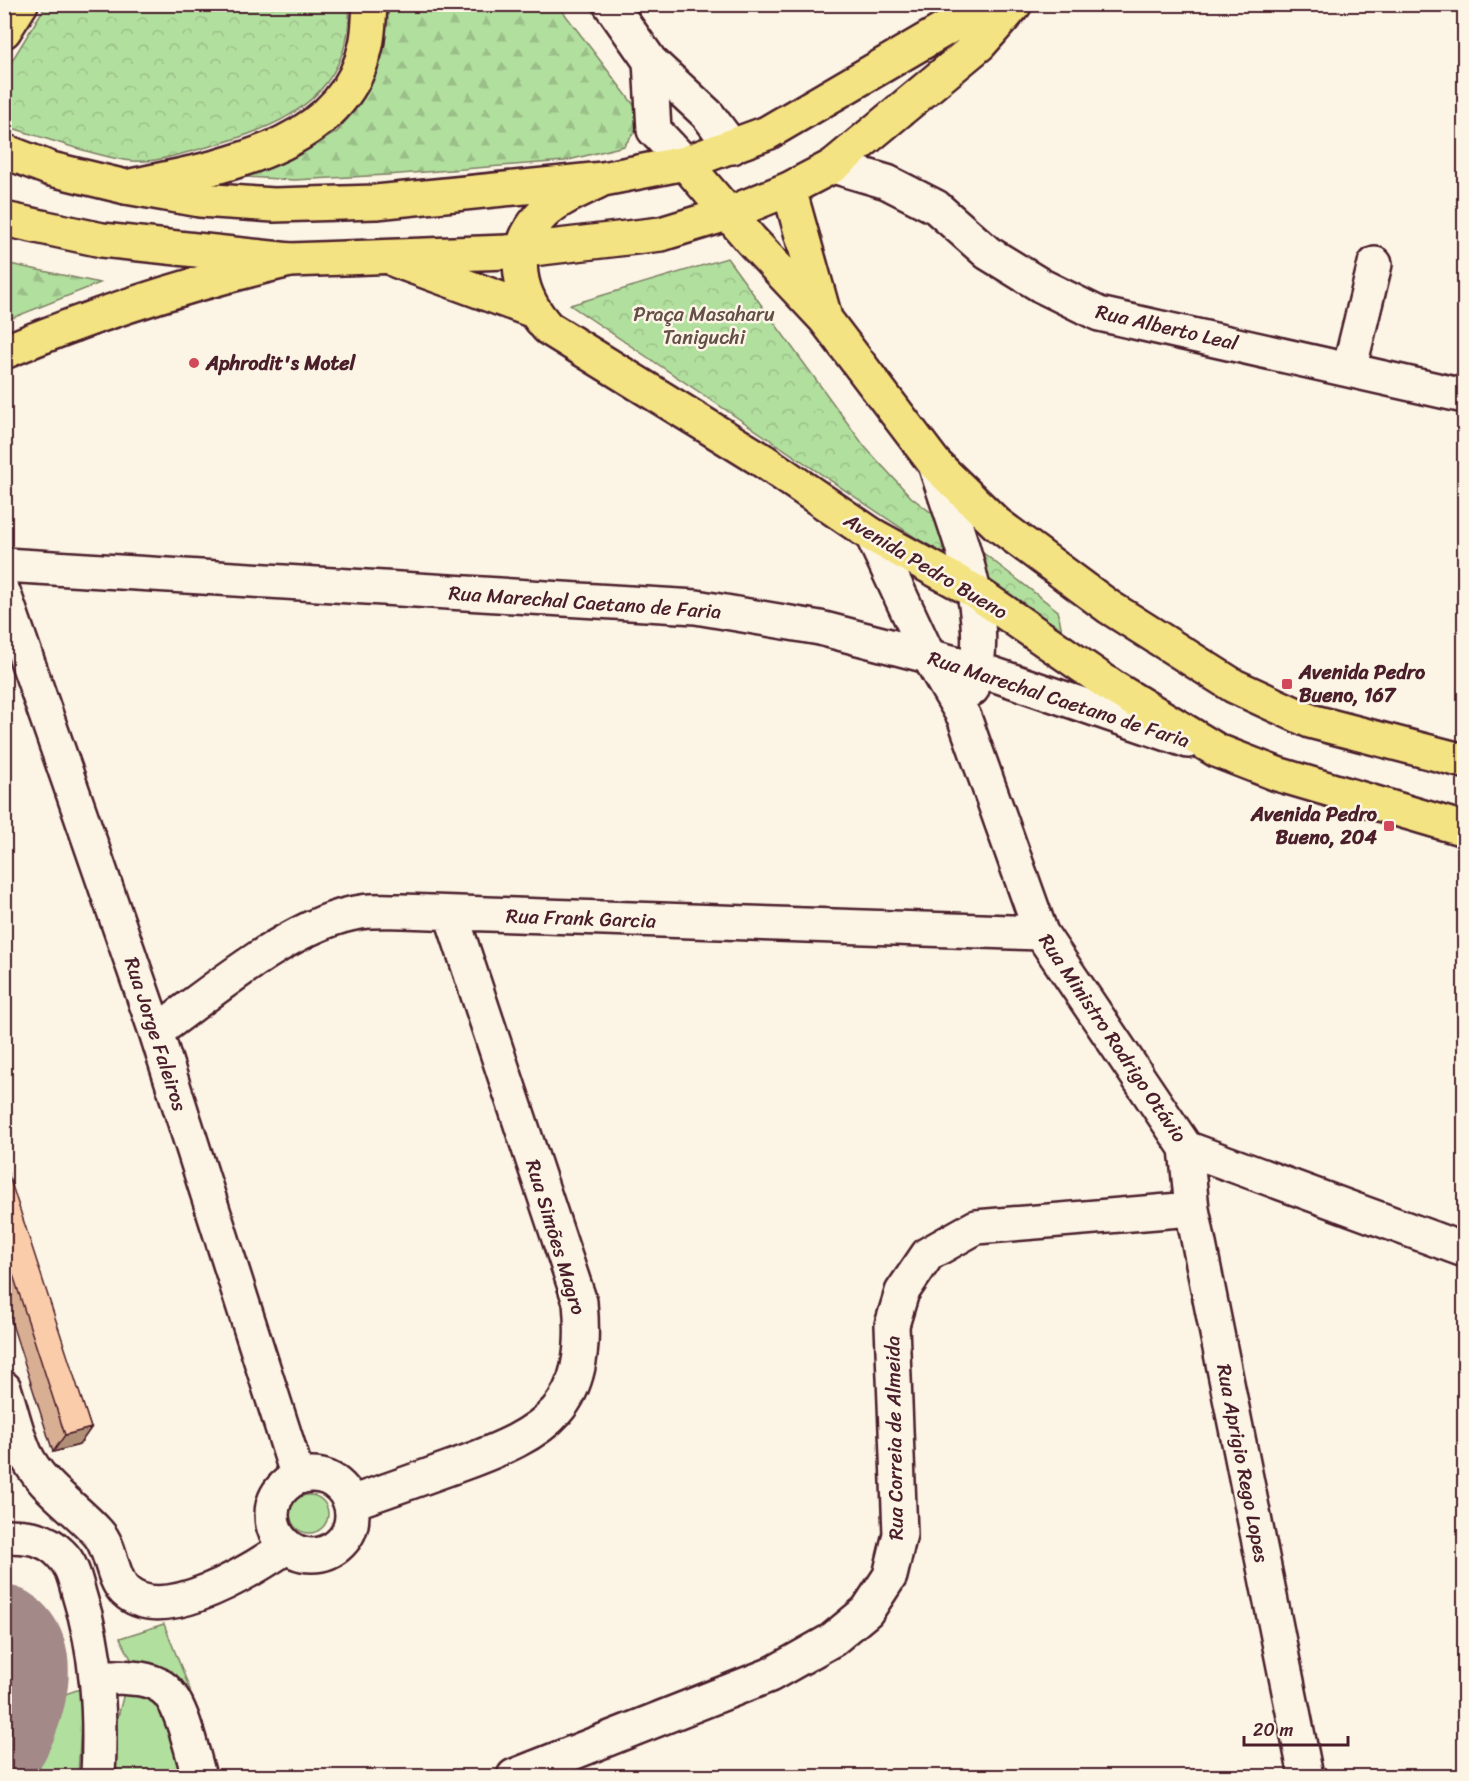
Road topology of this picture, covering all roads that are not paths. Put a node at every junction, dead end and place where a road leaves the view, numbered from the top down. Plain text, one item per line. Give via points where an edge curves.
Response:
1 (21, 4) edge
2 (370, 4) edge
3 (610, 4) edge
4 (988, 4) edge
5 (1015, 4) edge
6 (4, 31) edge
7 (650, 61) junction
8 (732, 147) junction
9 (4, 151) edge
10 (685, 163) junction
11 (833, 166) junction
12 (603, 179) junction
13 (126, 187) junction
14 (789, 189) junction
15 (730, 213) junction
16 (12, 221) edge
17 (522, 251) junction
18 (381, 255) junction
19 (290, 260) junction
20 (1375, 264) dead end
21 (531, 309) junction
22 (825, 319) junction
23 (4, 352) edge
24 (1349, 370) junction
25 (1464, 396) edge
26 (935, 464) junction
27 (872, 535) junction
28 (4, 565) edge
29 (974, 591) junction
30 (4, 594) edge
31 (929, 657) junction
32 (978, 669) junction
33 (964, 717) junction
34 (1218, 751) junction
35 (1464, 760) edge
36 (1464, 830) edge
37 (451, 914) junction
38 (1041, 933) junction
39 (156, 1032) junction
40 (1186, 1148) junction
41 (1192, 1209) junction
42 (1464, 1250) edge
43 (4, 1388) edge
44 (298, 1477) junction
45 (350, 1503) junction
46 (4, 1536) edge
47 (286, 1547) junction
48 (97, 1676) junction
49 (98, 1776) edge
50 (199, 1776) edge
51 (514, 1776) edge
52 (1306, 1776) edge

1 - 6 main road
2 - 13 main road via 366,46 352,82 326,118 280,144 240,159
3 - 7 street
4 - 8 main road via 767,133
5 - 11 main road via 980,44
7 - 8 street via 708,115
7 - 10 street via 654,130
8 - 10 main road
9 - 13 main road via 51,169
10 - 12 main road
10 - 15 main road
11 - 14 main road
11 - 24 street, Rua Alberto Leal via 887,182 936,207 988,253 1042,286 1100,314
12 - 13 main road via 376,202 274,205 200,200
12 - 17 main road via 551,207 534,225
14 - 15 main road
14 - 22 main road
15 - 17 main road via 661,234
15 - 22 main road
16 - 19 main road via 102,240
17 - 18 main road
17 - 21 main road, Avenida Pedro Bueno via 522,282
18 - 19 main road
18 - 21 main road
19 - 23 main road via 213,278 57,330
20 - 24 street
21 - 27 main road, Avenida Pedro Bueno via 548,328 762,460
22 - 26 main road
24 - 25 street, Rua Alberto Leal
26 - 29 street
26 - 35 main road via 997,524 1109,607 1234,686 1310,722
27 - 29 main road, Avenida Pedro Bueno
27 - 31 street, Rua Ministro Rodrigo Otávio
28 - 31 street, Rua Marechal Caetano de Faria via 696,608 820,628
29 - 32 street via 979,624
29 - 34 main road, Avenida Pedro Bueno via 1114,688
30 - 39 street, Rua Jorge Faleiros
31 - 32 street, Rua Marechal Caetano de Faria
31 - 33 street, Rua Ministro Rodrigo Otávio
32 - 33 street
32 - 34 street, Rua Marechal Caetano de Faria
33 - 38 street, Rua Ministro Rodrigo Otávio
34 - 36 main road, Avenida Pedro Bueno via 1277,774
37 - 38 street, Rua Frank Garcia
37 - 39 street, Rua Frank Garcia via 360,912 330,921 280,945
37 - 45 street, Rua Simões Magro via 580,1302 580,1363 560,1407 543,1426 508,1447
38 - 40 street, Rua Ministro Rodrigo Otávio
39 - 44 street, Rua Jorge Faleiros
40 - 41 street, Rua Aprigio Rego Lopes
40 - 42 street, Rua Ministro Rodrigo Otávio
41 - 51 street, Rua Correia de Almeida via 976,1227 928,1254 902,1292 892,1325 900,1534 890,1576 867,1611 832,1640 770,1676
41 - 52 street, Rua Aprigio Rego Lopes
43 - 47 street via 25,1453 40,1475 101,1535 124,1590 143,1601 158,1604 204,1593
44 - 45 street via 311,1475 335,1482
44 - 47 street via 283,1486 271,1517 275,1534
45 - 47 street via 352,1518 348,1532 327,1553 299,1554
46 - 48 street via 37,1538 61,1554 71,1567 89,1626
48 - 49 street
48 - 50 street via 145,1680 162,1687 182,1719

